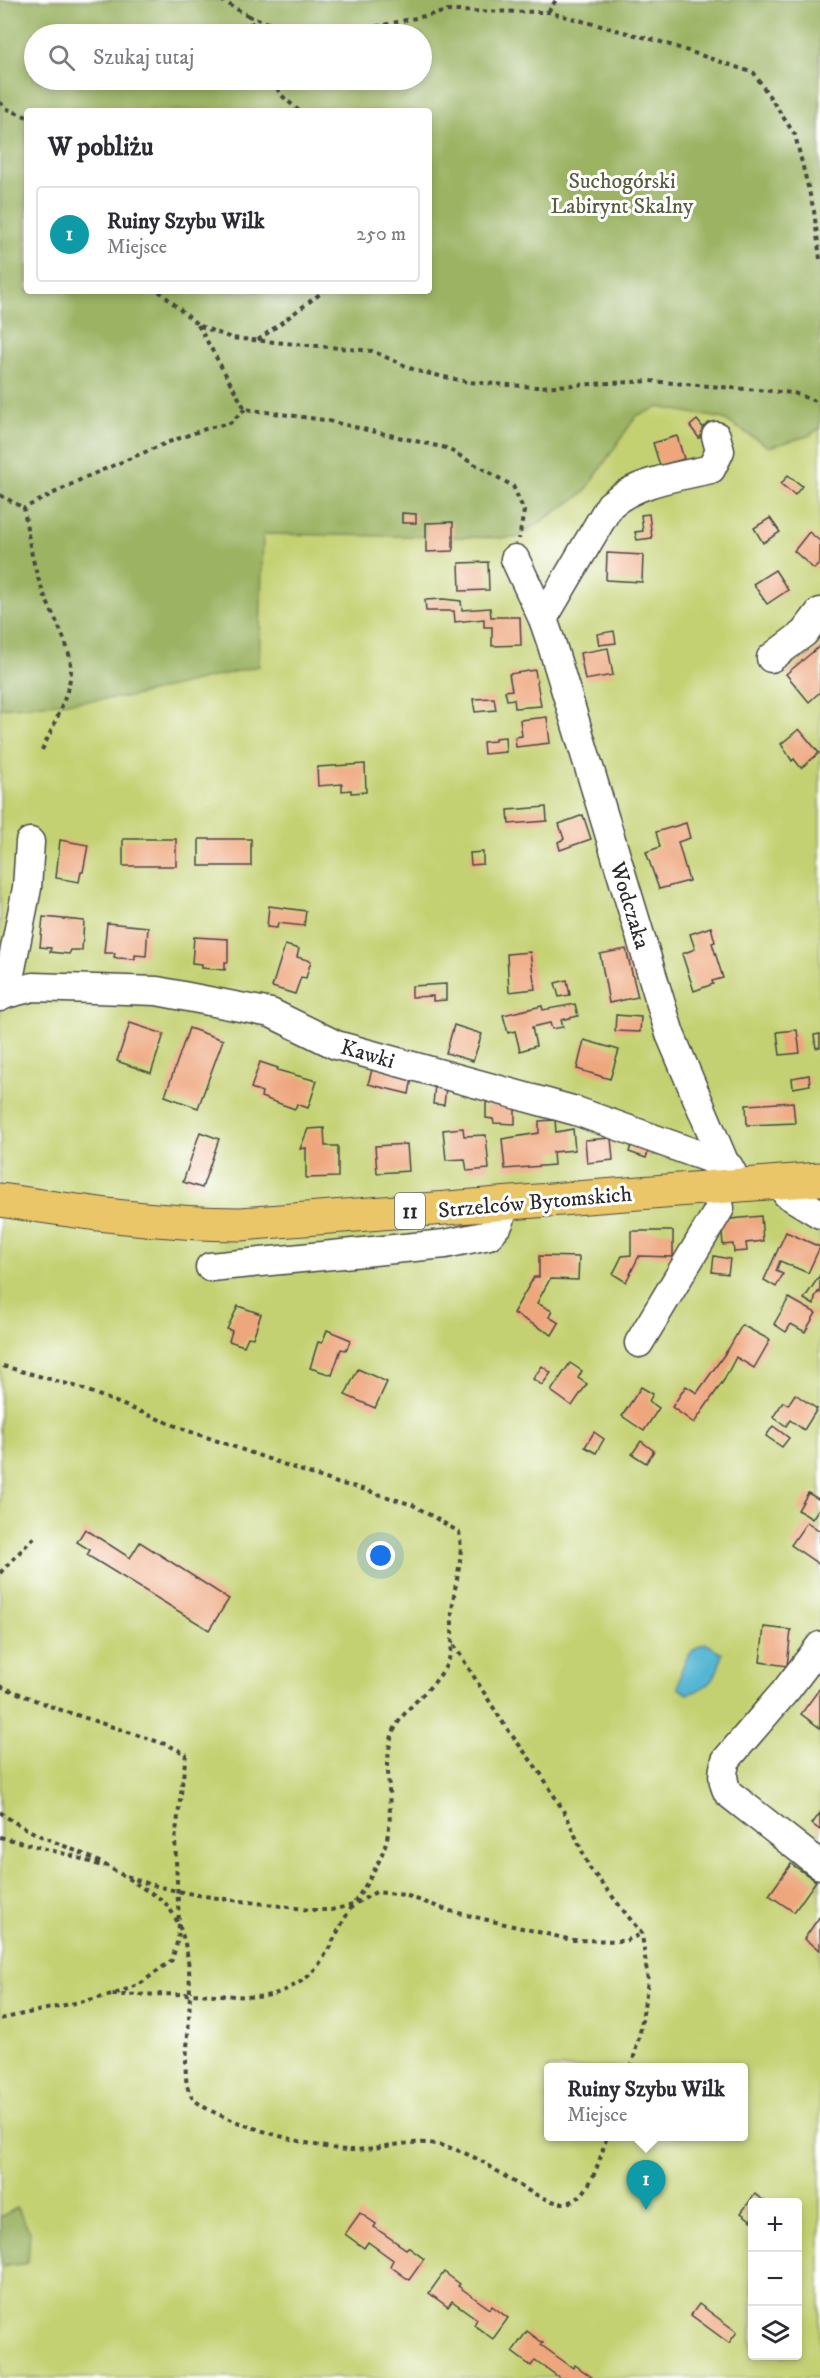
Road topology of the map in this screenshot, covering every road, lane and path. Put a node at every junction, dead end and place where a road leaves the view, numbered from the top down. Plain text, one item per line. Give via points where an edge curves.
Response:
1 (221, 0) edge
2 (556, 0) edge
3 (548, 12) junction
4 (249, 16) junction
5 (252, 24) edge
6 (272, 24) edge
7 (388, 24) edge
8 (278, 90) edge
9 (0, 102) edge
10 (296, 108) edge
11 (24, 116) edge
12 (820, 259) edge
13 (162, 294) edge
14 (320, 294) edge
15 (198, 325) junction
16 (258, 340) junction
17 (820, 403) edge
18 (245, 409) junction
19 (716, 436) dead end
20 (0, 495) edge
21 (24, 508) junction
22 (515, 559) joint
23 (820, 612) edge
24 (543, 619) junction
25 (771, 658) dead end
26 (42, 750) dead end
27 (30, 842) dead end
28 (3, 995) edge
29 (726, 1178) junction
30 (820, 1179) edge
31 (783, 1182) junction
32 (0, 1200) edge
33 (506, 1203) junction
34 (820, 1214) edge
35 (210, 1267) dead end
36 (639, 1343) dead end
37 (3, 1366) dead end
38 (37, 1534) dead end
39 (0, 1573) edge
40 (454, 1645) junction
41 (820, 1646) edge
42 (0, 1686) edge
43 (0, 1812) edge
44 (0, 1837) edge
45 (820, 1865) edge
46 (116, 1871) junction
47 (178, 1892) junction
48 (353, 1905) junction
49 (179, 1923) junction
50 (642, 1934) junction
51 (112, 1995) junction
52 (190, 1995) junction
53 (0, 2019) edge
54 (632, 2063) edge
55 (605, 2141) edge

1 - 4 path
2 - 3 path
3 - 7 path via 448,11
3 - 12 path via 658,41 754,73 795,135 814,211
4 - 5 path
4 - 6 path
8 - 10 path
9 - 11 path via 4,108
13 - 15 path
14 - 16 path
15 - 16 path via 231,338
15 - 18 path
16 - 17 path via 372,351 417,371 468,382 536,387 650,381 794,393
18 - 21 path via 230,423 169,442
18 - 22 path via 324,420 446,448 513,486 524,511
19 - 24 street via 720,451 711,469 642,486 610,505
20 - 21 path
21 - 26 path via 41,587 71,667 65,696
22 - 24 street, Wodczaka
23 - 25 street via 804,633
24 - 29 street, Wodczaka via 670,1034
27 - 28 street, Kawki via 27,888
28 - 29 street, Kawki via 33,987 157,991 271,1013 336,1045 576,1111
29 - 31 highway, Strzelców Bytomskich / 11
29 - 33 highway, Strzelców Bytomskich / 11
29 - 36 street, Wodczaka via 720,1208
30 - 31 highway, Strzelców Bytomskich / 11
31 - 34 street via 787,1194
32 - 33 highway, Strzelców Bytomskich / 11 via 143,1221 206,1224 282,1222
33 - 35 street via 499,1223 489,1235 445,1244
37 - 40 path via 78,1388 336,1484 413,1505 459,1532 462,1551 453,1603
38 - 39 path
40 - 48 path via 443,1672 395,1729 389,1754 390,1809 385,1846
40 - 50 path via 505,1726 541,1774 589,1867
41 - 45 street via 726,1760 722,1771 728,1793
42 - 47 path via 168,1744 186,1754 175,1839
43 - 46 path via 38,1835
44 - 46 path
46 - 47 path
46 - 49 path via 165,1902
47 - 48 path via 309,1910
47 - 49 path
48 - 50 path via 376,1892 405,1895 450,1911 572,1940 625,1941
48 - 52 path via 324,1958 307,1977 287,1989 246,1997
49 - 51 path via 172,1960 140,1983
49 - 52 path via 187,1948
50 - 54 path via 648,1981
51 - 52 path
51 - 53 path
52 - 55 path via 185,2076 192,2097 202,2106 245,2124 296,2141 348,2151 430,2143 444,2146 558,2203 572,2202 584,2192

